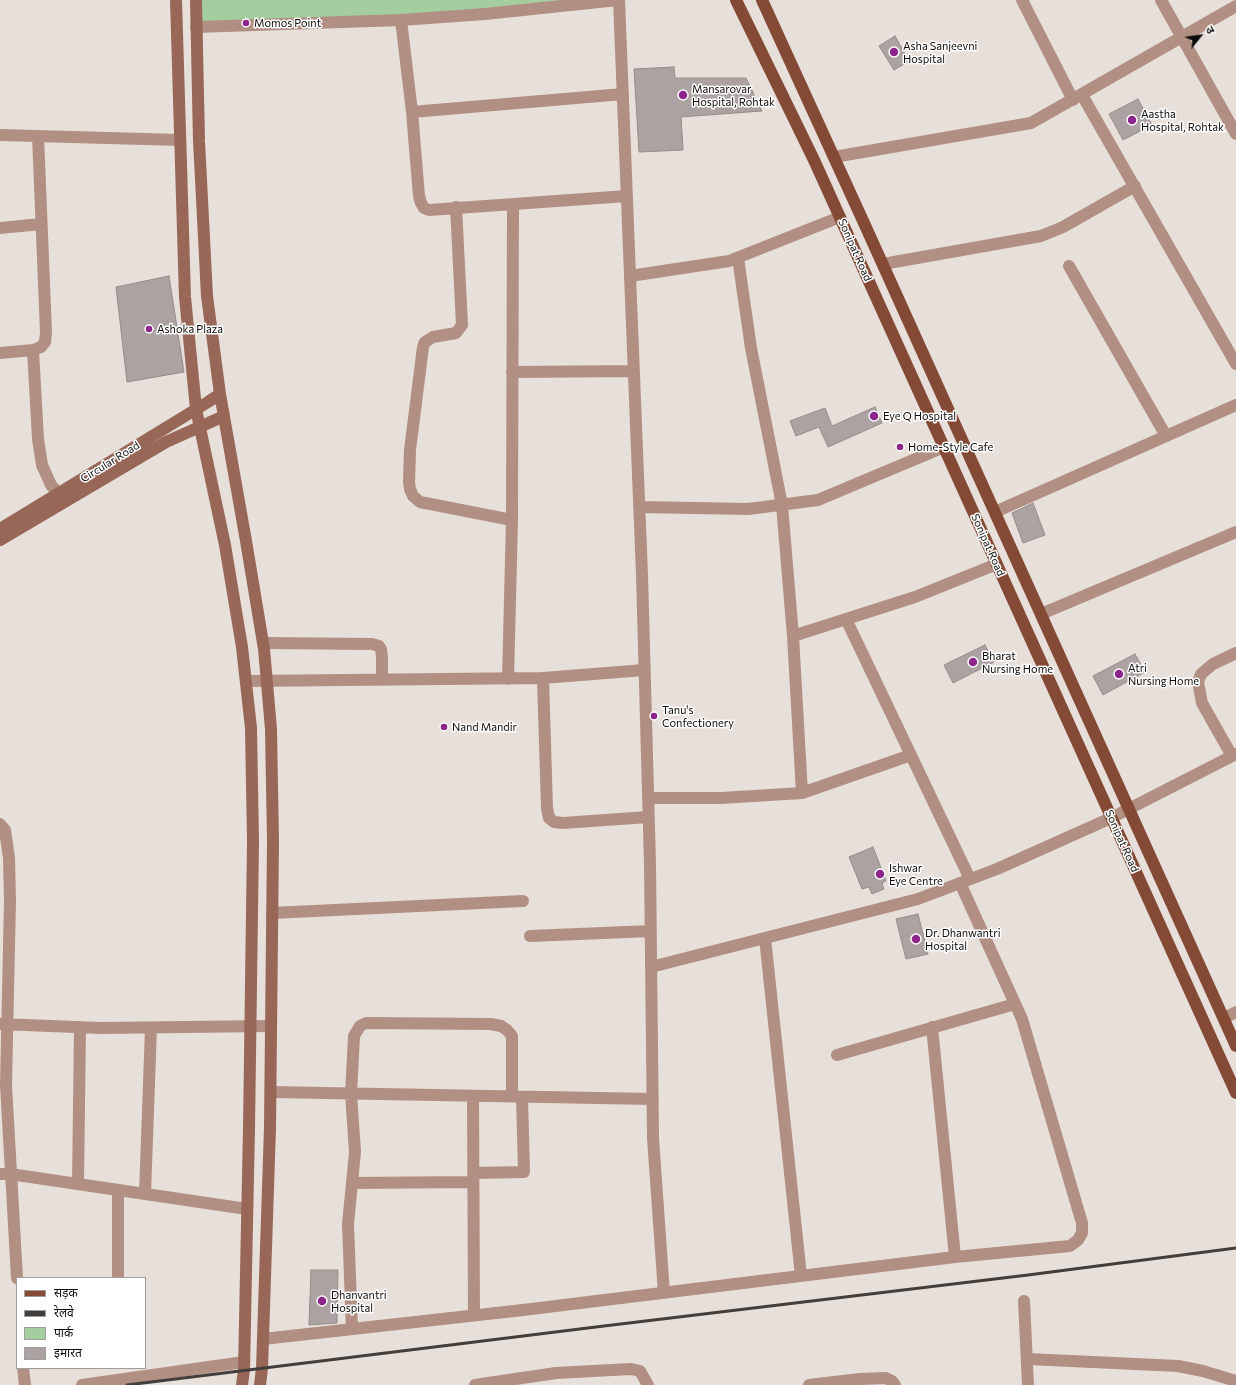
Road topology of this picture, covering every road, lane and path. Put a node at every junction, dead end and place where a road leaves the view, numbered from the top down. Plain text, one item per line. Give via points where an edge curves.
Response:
1 (176, 0) edge
2 (196, 0) edge
3 (619, 0) edge
4 (736, 0) edge
5 (762, 0) edge
6 (1022, 0) edge
7 (1161, 0) edge
8 (1236, 6) edge
9 (401, 20) junction
10 (196, 27) junction
11 (1182, 37) junction
12 (623, 94) junction
13 (1078, 97) junction
14 (412, 112) junction
15 (1236, 134) edge
16 (0, 135) edge
17 (38, 136) junction
18 (180, 140) junction
19 (834, 157) junction
20 (1135, 186) junction
21 (627, 196) junction
22 (513, 204) junction
23 (456, 207) junction
24 (840, 217) junction
25 (41, 224) junction
26 (0, 228) edge
27 (738, 258) junction
28 (883, 264) junction
29 (1069, 266) dead end
30 (630, 276) junction
31 (32, 350) junction
32 (0, 353) edge
33 (1236, 364) edge
34 (634, 371) junction
35 (512, 372) junction
36 (220, 394) junction
37 (1236, 405) edge
38 (196, 409) junction
39 (224, 416) junction
40 (201, 427) junction
41 (1166, 436) junction
42 (944, 447) junction
43 (59, 494) junction
44 (782, 505) junction
45 (639, 507) junction
46 (995, 512) junction
47 (512, 520) junction
48 (0, 529) edge
49 (1236, 532) edge
50 (0, 540) edge
51 (996, 564) junction
52 (1041, 614) junction
53 (846, 619) junction
54 (793, 636) junction
55 (263, 643) junction
56 (1236, 653) edge
57 (644, 670) junction
58 (543, 678) junction
59 (508, 679) junction
60 (382, 680) junction
61 (246, 681) junction
62 (267, 682) junction
63 (911, 755) junction
64 (1234, 755) edge
65 (252, 784) junction
66 (272, 784) junction
67 (802, 793) junction
68 (648, 798) junction
69 (1129, 809) junction
70 (648, 817) junction
71 (1111, 818) junction
72 (0, 824) edge
73 (965, 881) junction
74 (523, 901) dead end
75 (272, 913) junction
76 (651, 931) junction
77 (530, 936) dead end
78 (765, 938) junction
79 (651, 966) junction
80 (1015, 1004) junction
81 (1236, 1012) edge
82 (1224, 1018) junction
83 (4, 1024) edge
84 (251, 1026) junction
85 (271, 1026) junction
86 (80, 1027) junction
87 (932, 1027) junction
88 (151, 1028) junction
89 (1236, 1046) edge
90 (837, 1055) dead end
91 (271, 1092) junction
92 (1236, 1093) edge
93 (351, 1094) junction
94 (473, 1096) junction
95 (517, 1096) junction
96 (653, 1099) junction
97 (5, 1174) edge
98 (473, 1178) junction
99 (352, 1183) junction
100 (78, 1184) junction
101 (118, 1190) junction
102 (145, 1194) junction
103 (247, 1209) junction
104 (954, 1257) junction
105 (800, 1276) junction
106 (17, 1277) edge
107 (118, 1277) edge
108 (664, 1293) junction
109 (1024, 1301) dead end
110 (474, 1316) junction
111 (352, 1329) junction
112 (263, 1339) junction
113 (1028, 1359) junction
114 (244, 1362) junction
115 (24, 1369) edge
116 (117, 1374) edge
117 (1236, 1381) edge
118 (25, 1385) edge
119 (82, 1385) edge
120 (242, 1385) edge
121 (260, 1385) edge
122 (475, 1385) edge
123 (648, 1385) edge
124 (809, 1385) edge
125 (895, 1385) edge
126 (1028, 1385) edge

1 - 18 main road
2 - 10 main road
3 - 9 street
3 - 12 street
4 - 24 main road, Sonipat Road
5 - 19 main road, Sonipat Road
6 - 13 street
7 - 11 street
8 - 11 street
9 - 10 street
9 - 14 street
10 - 36 main road via 207,296
11 - 13 street
11 - 15 street
12 - 14 street
12 - 21 street
13 - 19 street via 1031,123
13 - 20 street
14 - 23 street via 421,203 429,210
16 - 17 street
17 - 18 street
17 - 25 street
18 - 38 main road via 185,296
19 - 28 main road, Sonipat Road
20 - 28 street via 1063,227 1042,236
20 - 33 street
21 - 22 street
21 - 30 street
22 - 23 street
22 - 35 street
23 - 47 street via 462,325 456,333 433,337 425,342 423,347 410,450 410,489 412,496 420,502
24 - 27 street
24 - 42 main road, Sonipat Road
25 - 26 street
25 - 31 street via 46,332 45,342 41,347
27 - 30 street
27 - 44 street via 751,348
28 - 46 main road, Sonipat Road
29 - 41 street
30 - 34 street
31 - 32 street
31 - 43 street via 42,465 51,485
34 - 35 street
34 - 45 street
35 - 47 street
36 - 38 main road, Circular Road
36 - 39 main road
37 - 41 street
38 - 40 main road
38 - 43 main road, Circular Road
39 - 40 main road, Circular Road
39 - 55 main road
40 - 50 main road, Circular Road via 166,442
40 - 61 main road via 225,545
41 - 46 street
42 - 44 street via 818,500
42 - 51 main road, Sonipat Road
43 - 48 main road, Circular Road
44 - 45 street via 748,509
44 - 54 street
45 - 57 street
46 - 52 main road, Sonipat Road
47 - 59 street
49 - 52 street
51 - 53 street via 915,597
51 - 71 main road, Sonipat Road
52 - 69 main road, Sonipat Road
53 - 54 street
53 - 63 street
54 - 67 street
55 - 60 street via 379,646 382,657
55 - 62 main road
56 - 64 street via 1213,664 1201,674 1198,682 1202,703
57 - 58 street
57 - 68 street
58 - 59 street
58 - 70 street via 549,818 554,822 563,823
59 - 60 street
60 - 62 street
61 - 62 street
61 - 65 main road via 251,728
62 - 66 main road
63 - 67 street
63 - 73 street
64 - 69 street
65 - 66 main road
65 - 84 main road
66 - 75 main road
67 - 68 street via 721,798
68 - 70 street
69 - 71 street
69 - 82 main road, Sonipat Road
70 - 76 street
71 - 73 street
71 - 92 main road, Sonipat Road
72 - 83 street via 5,830 9,858 10,900
73 - 78 street via 918,899
73 - 80 street
74 - 75 street
75 - 85 main road
76 - 77 street
76 - 79 street
78 - 79 street
78 - 105 street
79 - 96 street
80 - 87 street
80 - 104 street via 1080,1215 1082,1233 1070,1246
81 - 82 street
82 - 89 main road, Sonipat Road
83 - 86 street
83 - 97 street
84 - 85 street
84 - 88 street
84 - 103 main road
85 - 91 main road
86 - 88 street
86 - 100 street
87 - 90 street
87 - 104 street
88 - 102 street
91 - 93 street
91 - 112 main road
93 - 94 street
93 - 95 street via 354,1036 360,1026 366,1023 491,1024 501,1026 512,1036
93 - 99 street via 355,1152
94 - 95 street
94 - 98 street
95 - 96 street
95 - 98 street via 524,1172
96 - 108 street via 653,1138
97 - 100 street
97 - 106 street
98 - 99 street
98 - 110 street
99 - 111 street via 348,1224
100 - 101 street
101 - 102 street
101 - 107 street
102 - 103 street
103 - 114 main road
104 - 105 street
105 - 108 street
108 - 110 street
109 - 113 street
110 - 111 street
111 - 112 street
112 - 121 main road
113 - 117 street via 1178,1366
113 - 126 street
114 - 116 street
114 - 120 main road
115 - 118 street
116 - 119 street
122 - 123 street via 556,1373 631,1369 640,1371
124 - 125 street via 886,1378

